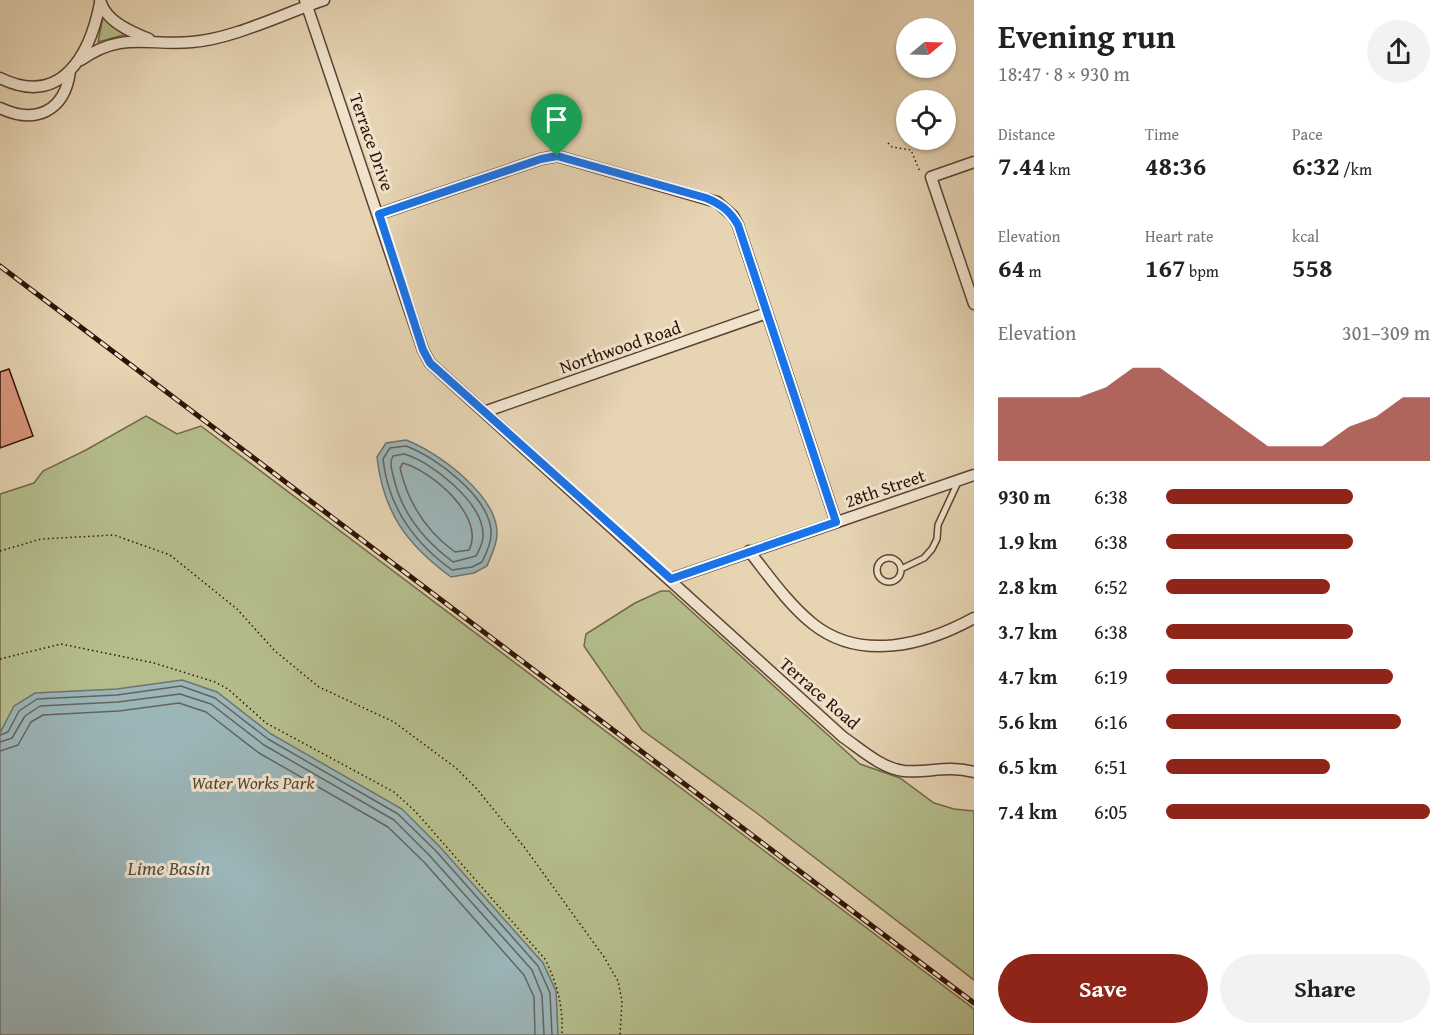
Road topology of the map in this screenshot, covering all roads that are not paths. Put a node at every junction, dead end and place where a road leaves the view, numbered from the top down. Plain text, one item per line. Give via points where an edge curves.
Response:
1 (324, 0) edge
2 (100, 2) edge
3 (306, 3) edge
4 (152, 40) junction
5 (81, 60) junction
6 (70, 71) junction
7 (0, 78) edge
8 (0, 108) edge
9 (974, 162) edge
10 (379, 214) junction
11 (974, 304) edge
12 (767, 313) junction
13 (484, 412) junction
14 (974, 475) edge
15 (959, 481) junction
16 (836, 522) junction
17 (749, 551) junction
18 (901, 569) junction
19 (671, 579) junction
20 (974, 618) edge
21 (974, 772) edge

1 - 3 street
2 - 4 street via 129,31
2 - 5 street via 94,33
3 - 4 street via 243,29 193,42
3 - 10 street, Terrace Drive
4 - 5 street via 112,45
5 - 6 street
6 - 7 street via 56,81 38,86 19,86
6 - 8 street via 66,91 48,111 28,115
9 - 11 street via 925,175
10 - 12 street via 557,156 706,198 726,208 738,225
10 - 13 street, Terrace Drive via 430,363
12 - 13 street, Northwood Road
12 - 16 street
13 - 19 street, Terrace Drive
14 - 15 street, 28th Street
15 - 16 street, 28th Street
15 - 18 lane via 938,525 932,549 924,558
16 - 17 street, 28th Street
17 - 19 street, 28th Street
17 - 20 street via 796,608 825,631 848,641 872,646 905,645
18 - 18 lane via 898,578 891,581 882,579 877,570 881,561 888,558 896,560
19 - 21 street, Terrace Road via 843,737 877,761 905,771 947,767

